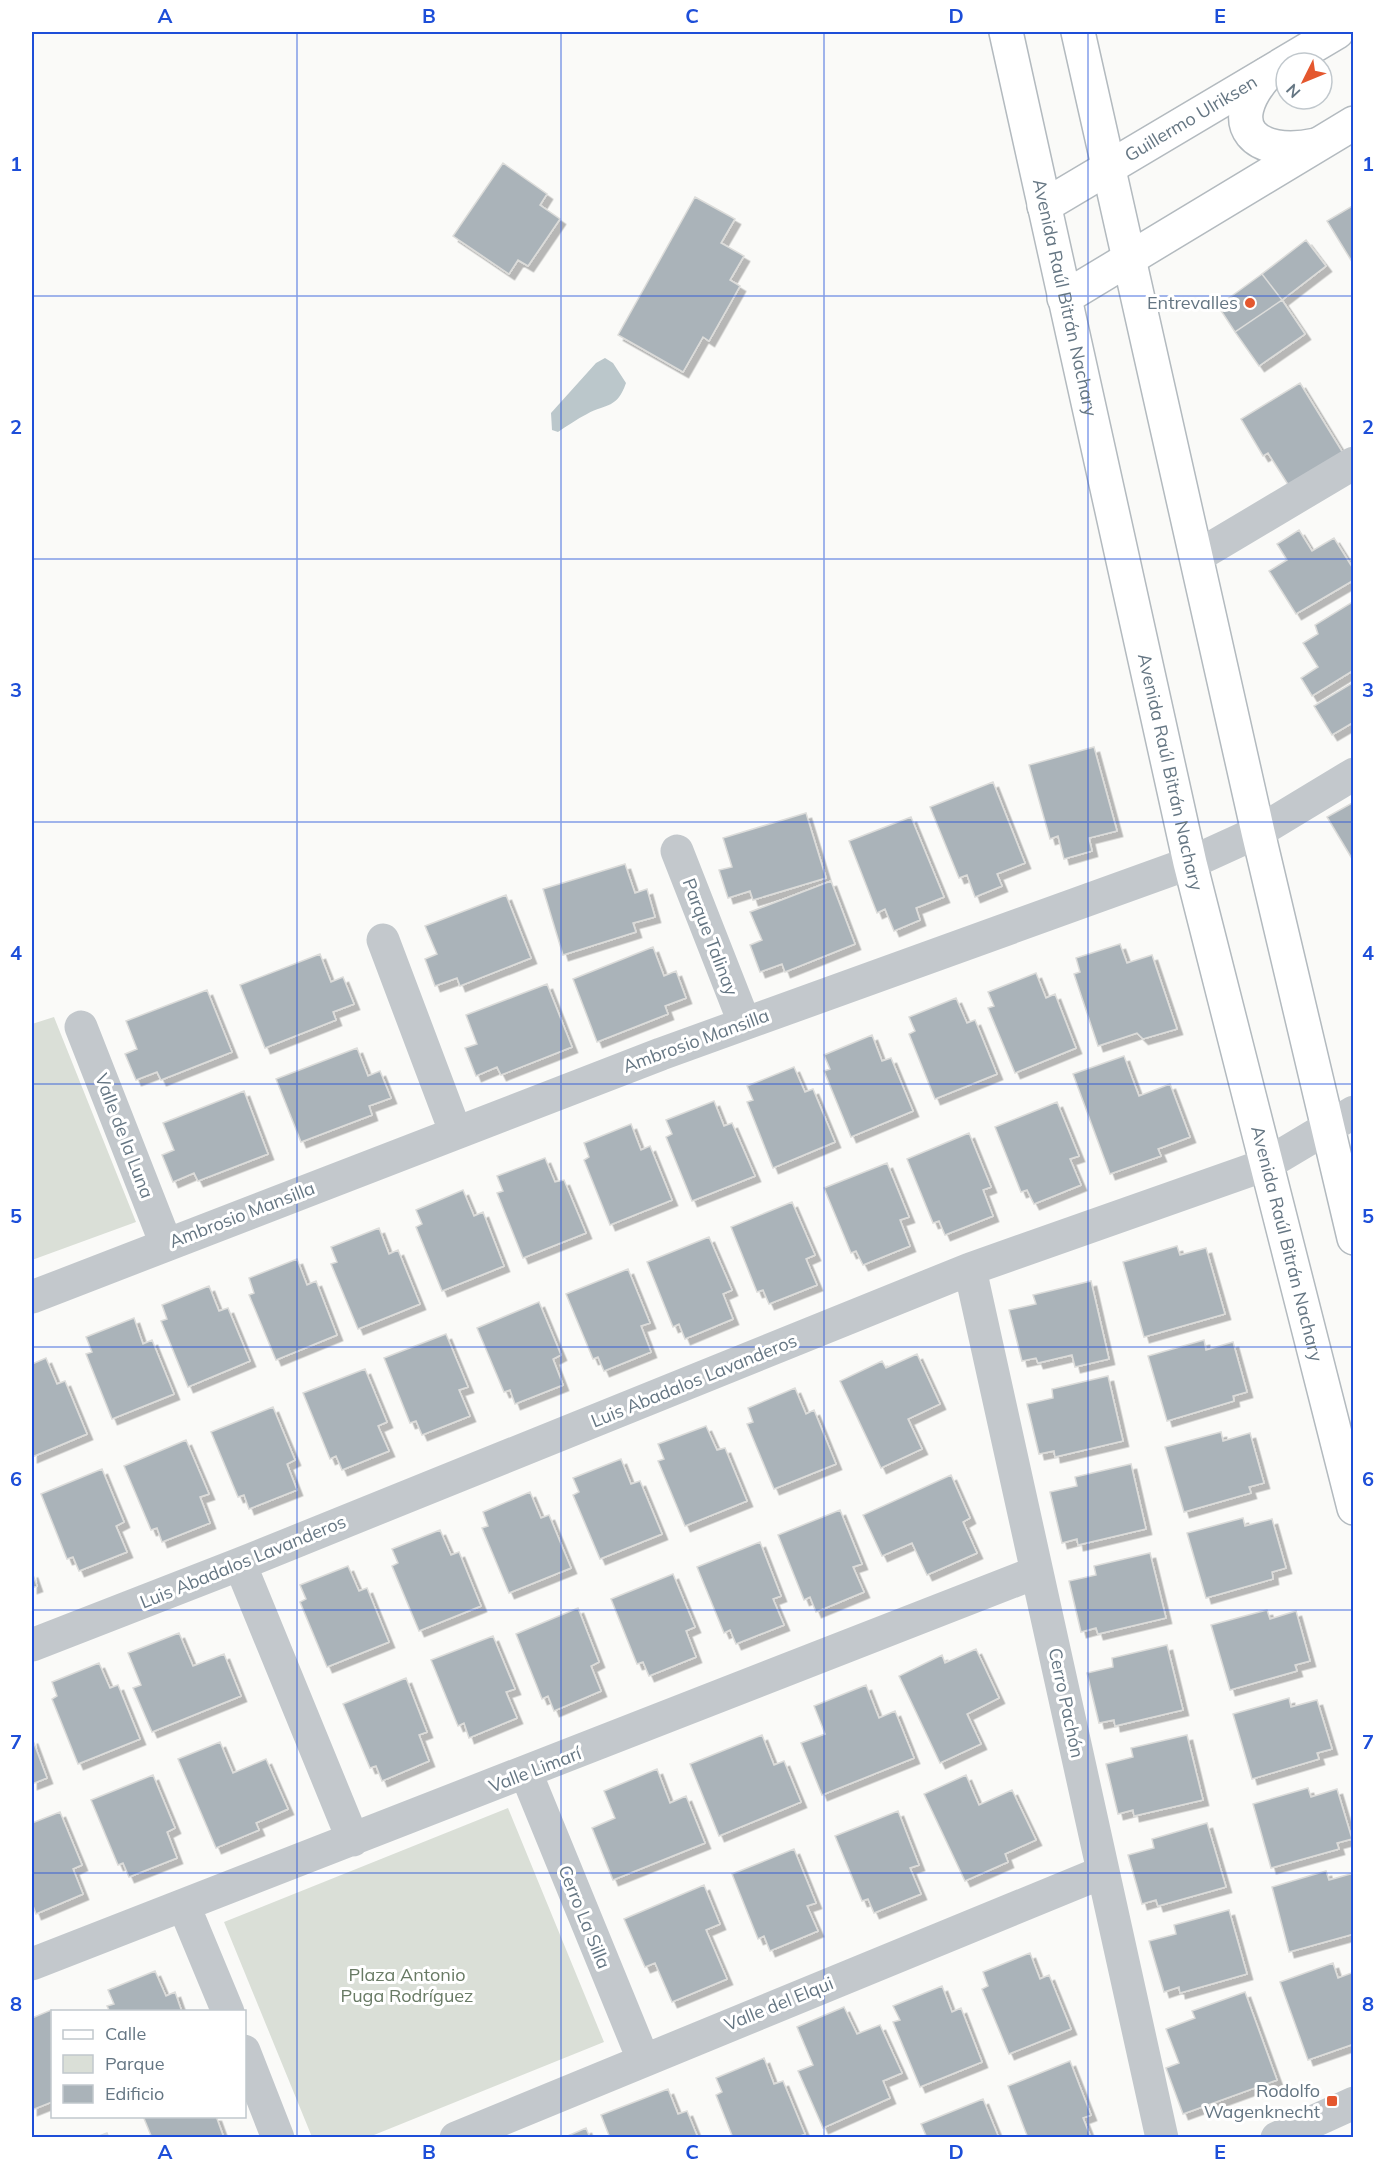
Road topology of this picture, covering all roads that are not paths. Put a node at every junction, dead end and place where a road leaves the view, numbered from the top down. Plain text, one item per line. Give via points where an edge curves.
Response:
1 (1006, 32) edge
2 (1078, 32) edge
3 (1337, 32) edge
4 (1270, 71) junction
5 (1353, 123) edge
6 (1318, 145) junction
7 (1109, 167) junction
8 (1044, 206) junction
9 (1128, 260) junction
10 (1064, 298) junction
11 (1353, 463) edge
12 (1196, 557) junction
13 (1353, 774) edge
14 (1258, 832) junction
15 (677, 851) dead end
16 (1190, 863) junction
17 (384, 940) dead end
18 (744, 1023) junction
19 (81, 1027) dead end
20 (1340, 1120) edge
21 (456, 1131) junction
22 (1265, 1165) junction
23 (1353, 1238) edge
24 (166, 1245) junction
25 (970, 1269) junction
26 (32, 1297) edge
27 (1353, 1508) edge
28 (240, 1564) junction
29 (1037, 1572) junction
30 (32, 1645) edge
31 (526, 1773) junction
32 (353, 1840) junction
33 (1103, 1872) junction
34 (183, 1906) junction
35 (32, 1964) edge
36 (227, 2010) edge
37 (246, 2056) edge
38 (643, 2059) junction
39 (1353, 2103) edge
40 (471, 2135) edge
41 (278, 2138) edge
42 (1162, 2138) edge
43 (1277, 2138) edge

1 - 8 main road, Avenida Raúl Bitrán Nachary
2 - 7 main road
3 - 4 main road, Guillermo Ulriksen
4 - 6 main road via 1252,91 1248,107 1247,127 1256,141 1300,149
4 - 7 main road, Guillermo Ulriksen
5 - 6 main road
6 - 9 main road
7 - 8 main road, Guillermo Ulriksen
7 - 9 main road
8 - 10 main road, Avenida Raúl Bitrán Nachary
9 - 10 main road
9 - 12 main road
10 - 16 main road, Avenida Raúl Bitrán Nachary
11 - 12 street
12 - 14 main road
13 - 14 street, Ambrosio Mansilla
14 - 16 street, Ambrosio Mansilla
14 - 20 main road
15 - 18 street, Parque Talinay
16 - 18 street, Ambrosio Mansilla
16 - 22 main road, Avenida Raúl Bitrán Nachary
17 - 21 street
18 - 21 street, Ambrosio Mansilla
19 - 24 street, Valle de la Luna
20 - 22 street, Luis Abadalos Lavanderos
20 - 23 main road
21 - 24 street, Ambrosio Mansilla
22 - 25 street, Luis Abadalos Lavanderos
22 - 27 main road, Avenida Raúl Bitrán Nachary
24 - 26 street, Ambrosio Mansilla
25 - 28 street, Luis Abadalos Lavanderos
25 - 29 street, Cerro Pachón
28 - 30 street, Luis Abadalos Lavanderos
28 - 32 street
29 - 31 street, Valle Limarí
29 - 33 street, Cerro Pachón
31 - 32 street, Valle Limarí
31 - 38 street, Cerro La Silla
32 - 34 street, Valle Limarí
33 - 38 street, Valle del Elqui
33 - 42 street, Cerro Pachón
34 - 35 street, Valle Limarí
34 - 36 street
37 - 41 street
38 - 40 street, Valle del Elqui
39 - 43 street

